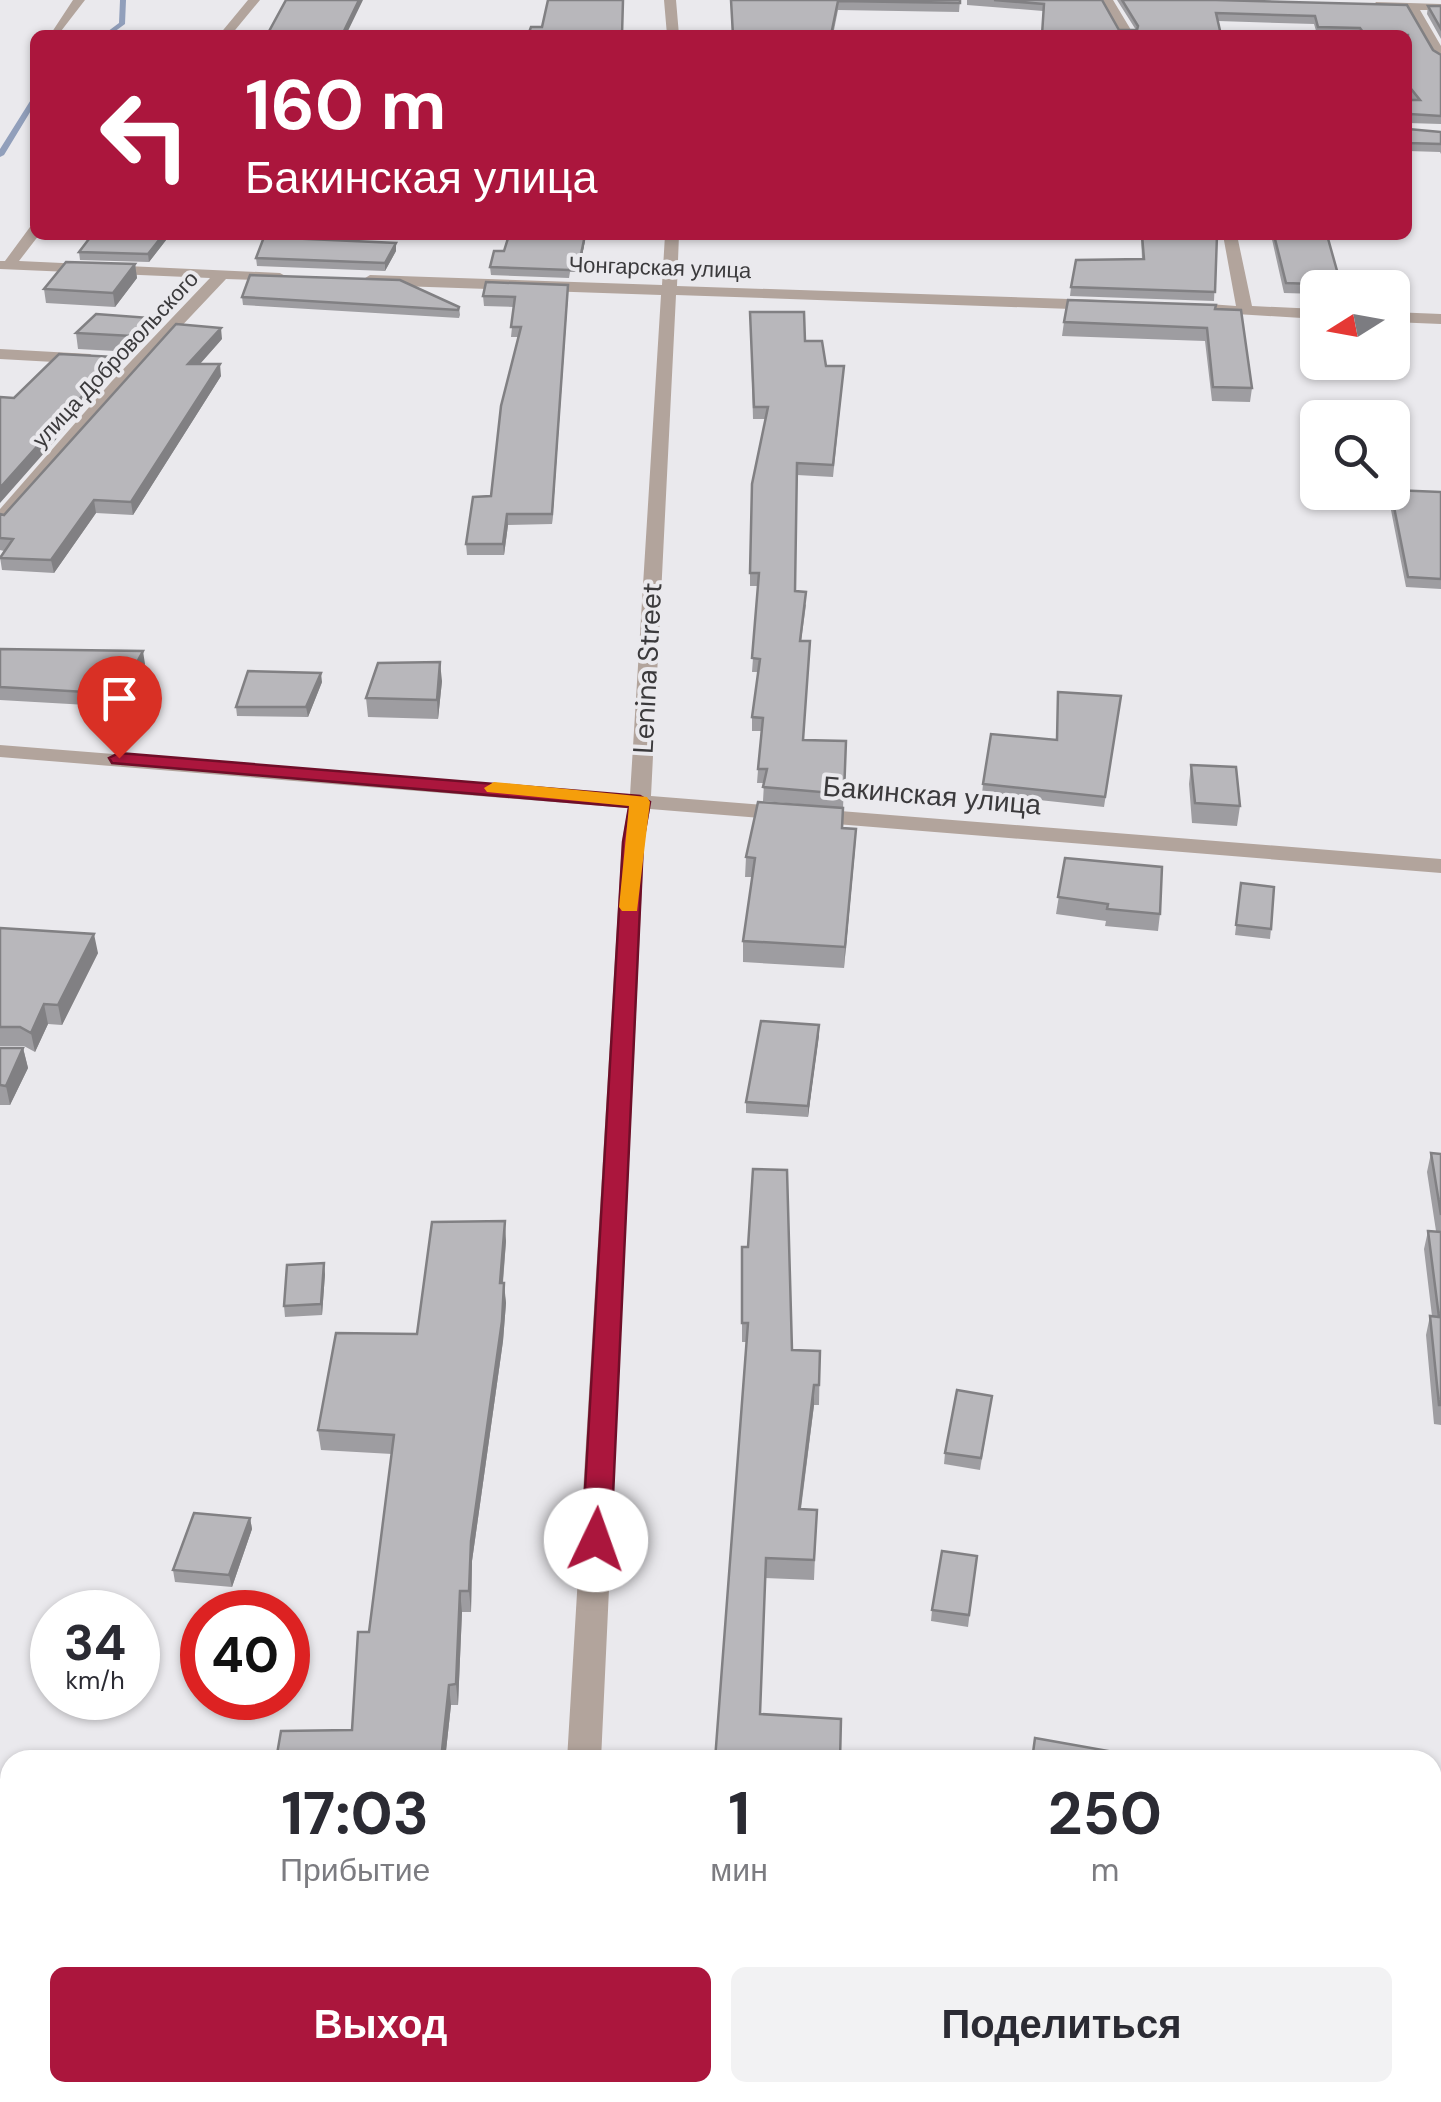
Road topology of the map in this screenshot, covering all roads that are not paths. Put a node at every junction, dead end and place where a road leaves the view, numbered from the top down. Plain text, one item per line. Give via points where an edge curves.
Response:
1 (79, 0) edge
2 (254, 0) edge
3 (670, 0) edge
4 (1107, 0) edge
5 (1356, 4) edge
6 (1412, 6) junction
7 (1441, 6) edge
8 (56, 30) edge
9 (228, 30) edge
10 (673, 30) edge
11 (1125, 30) edge
12 (1441, 56) edge
13 (30, 236) edge
14 (672, 240) edge
15 (1231, 240) edge
16 (5, 265) edge
17 (224, 274) junction
18 (296, 278) edge
19 (352, 280) edge
20 (668, 291) junction
21 (1114, 306) edge
22 (1189, 308) edge
23 (1245, 310) junction
24 (1300, 313) edge
25 (1410, 318) edge
26 (1441, 319) edge
27 (0, 354) edge
28 (100, 360) edge
29 (120, 360) edge
30 (140, 362) junction
31 (0, 520) edge
32 (0, 750) edge
33 (640, 802) junction
34 (1441, 866) edge
35 (585, 1750) edge

1 - 8 street
2 - 9 street
3 - 10 street
4 - 11 street
5 - 6 street
6 - 7 street
6 - 12 street
13 - 16 street
14 - 20 street, Lenina Street
15 - 23 street
16 - 17 street
17 - 18 street
17 - 30 street, улица Добровольского
19 - 20 street, Чонгарская улица
20 - 21 street, Чонгарская улица
20 - 33 street, Lenina Street
22 - 23 street
23 - 24 street
25 - 26 street
27 - 28 street
29 - 30 street
30 - 31 street, улица Добровольского
32 - 33 street, Бакинская улица
33 - 34 street, Бакинская улица
33 - 35 street, Lenina Street

